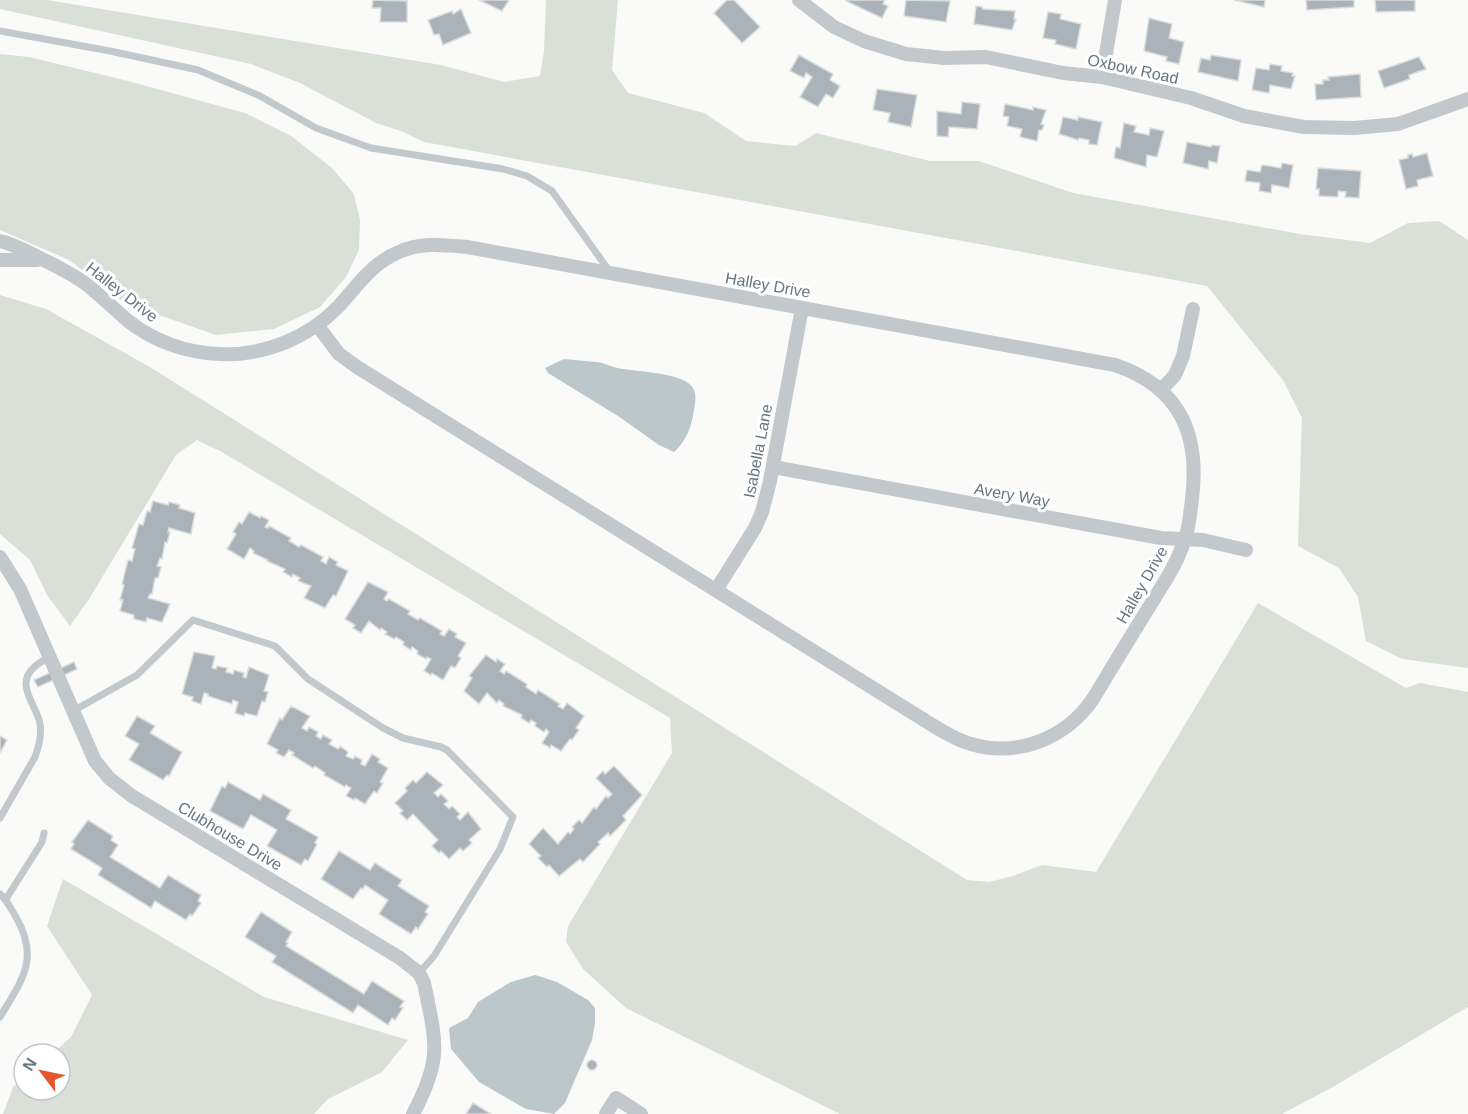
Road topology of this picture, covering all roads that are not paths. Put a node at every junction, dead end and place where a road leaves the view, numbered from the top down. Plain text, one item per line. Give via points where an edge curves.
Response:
1 (799, 0) edge
2 (1115, 0) edge
3 (0, 31) edge
4 (1102, 77) junction
5 (1468, 99) edge
6 (0, 241) edge
7 (0, 260) edge
8 (45, 260) junction
9 (610, 272) junction
10 (802, 308) junction
11 (1193, 309) dead end
12 (317, 325) junction
13 (1161, 390) junction
14 (773, 467) junction
15 (1185, 539) junction
16 (1246, 550) dead end
17 (0, 557) edge
18 (716, 590) junction
19 (49, 657) junction
20 (73, 711) junction
21 (0, 818) edge
22 (44, 833) dead end
23 (3, 896) edge
24 (419, 973) junction
25 (0, 1017) edge
26 (413, 1114) edge
27 (606, 1114) edge
28 (641, 1114) edge

1 - 4 street, Oxbow Road via 834,27 906,54 986,57
2 - 4 street
3 - 9 lane via 198,69 260,96 316,128 362,145 527,176 552,191
4 - 5 street, Oxbow Road via 1191,98 1244,116 1304,127 1398,124
6 - 8 street, Halley Drive
7 - 8 street, Halley Drive
8 - 12 street, Halley Drive via 86,284 139,329 189,350 219,354 252,352 282,344
9 - 10 street, Halley Drive
9 - 12 street, Halley Drive via 467,247 416,246 372,268
10 - 13 street, Halley Drive via 1115,365
10 - 14 street, Isabella Lane
11 - 13 street via 1183,356 1175,375
12 - 18 street, Halley Drive via 339,354 357,367
13 - 15 street, Halley Drive via 1185,424 1194,449 1194,481
14 - 15 street, Avery Way via 1161,538
14 - 18 street, Isabella Lane via 755,528
15 - 16 street, Avery Way
15 - 18 street, Halley Drive via 1172,569 1087,708 1056,734 1013,748 982,747 948,734
17 - 19 street, Clubhouse Drive via 20,589
19 - 20 street, Clubhouse Drive
19 - 21 lane via 26,677 40,724 39,747
20 - 24 street, Clubhouse Drive via 95,760 132,796
20 - 24 lane via 137,675 193,620 275,645 308,679 383,728 447,750 513,817 500,849 434,956
22 - 23 lane via 42,842
23 - 25 lane via 29,949 24,976
24 - 26 street via 436,1052 430,1080
27 - 28 street via 616,1098

